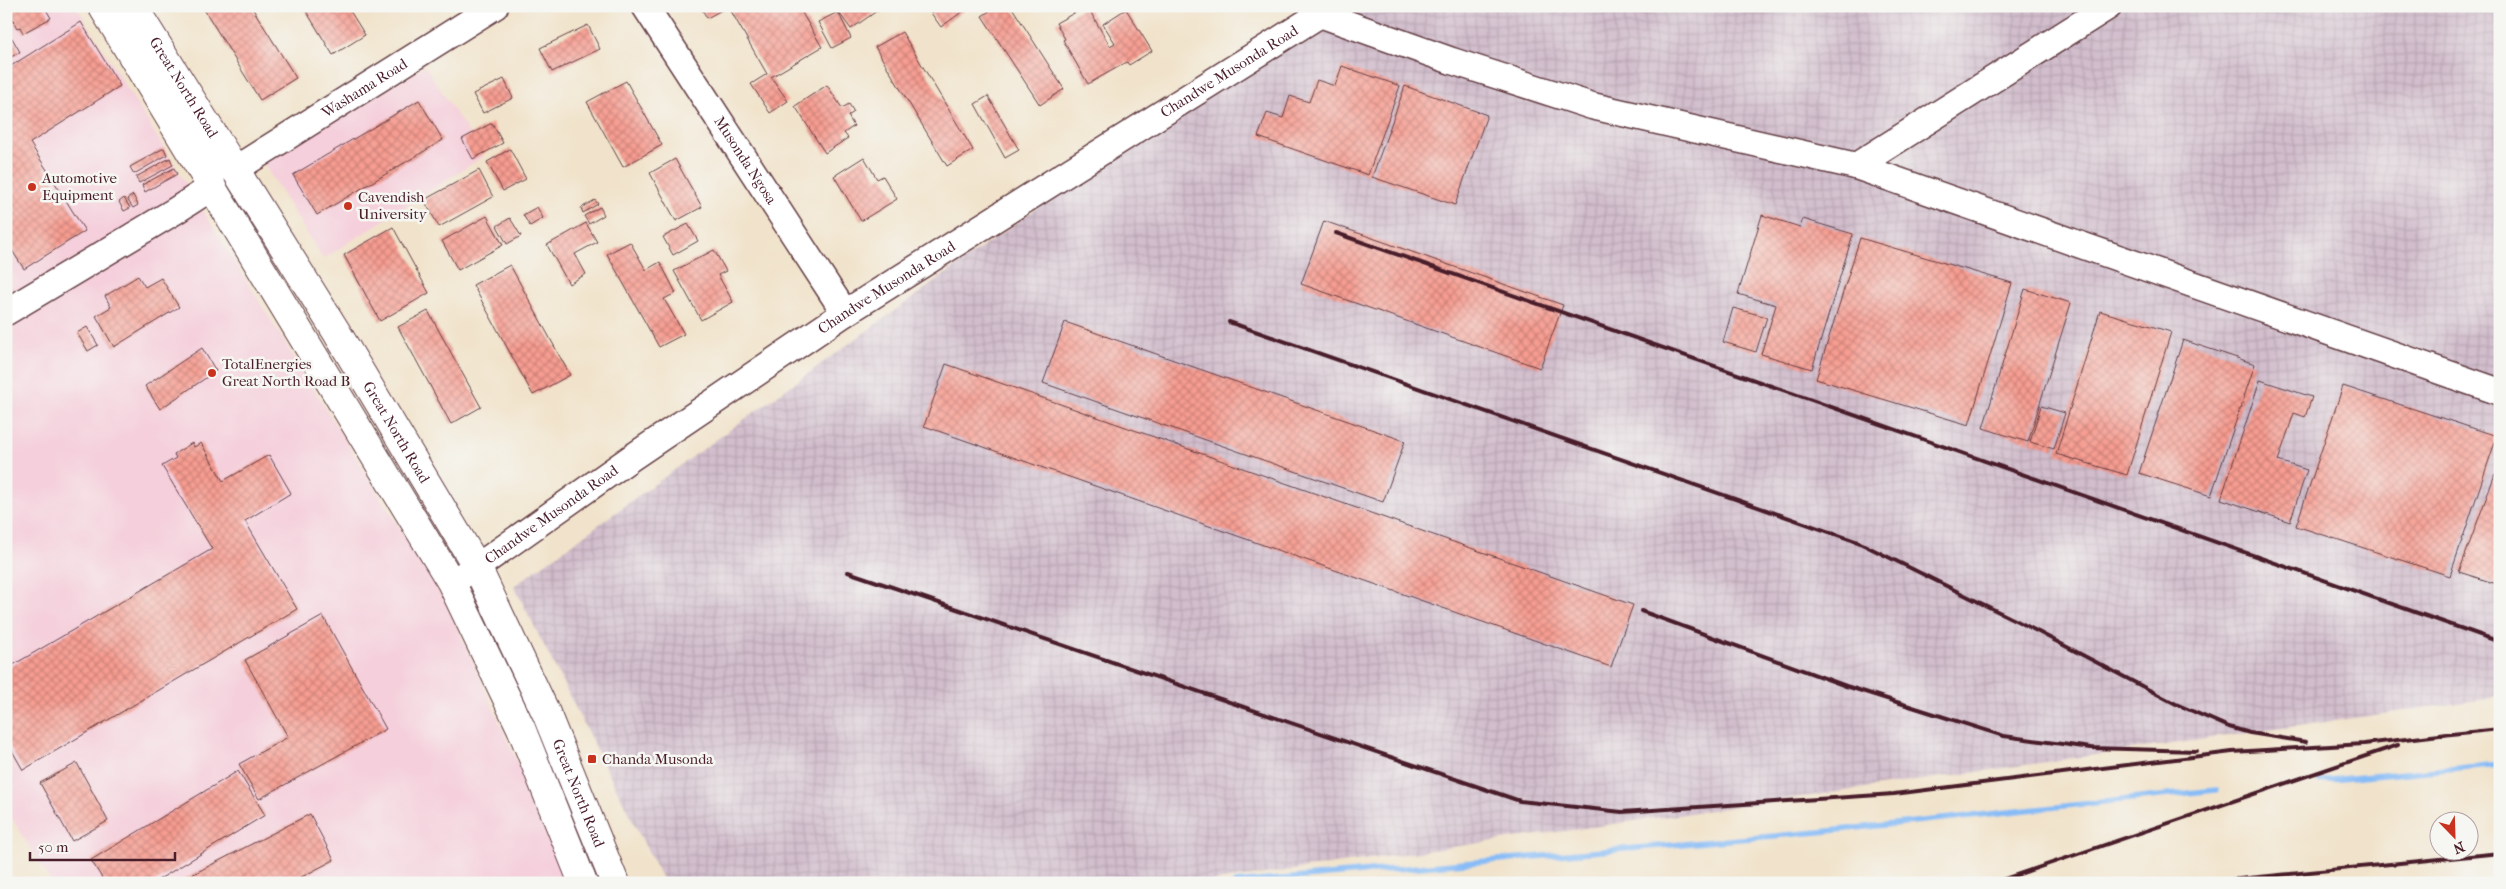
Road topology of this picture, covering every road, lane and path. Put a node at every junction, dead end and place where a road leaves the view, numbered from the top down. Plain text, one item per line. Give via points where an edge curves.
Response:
1 (102, 6) edge
2 (133, 6) edge
3 (495, 6) edge
4 (645, 6) edge
5 (2109, 6) edge
6 (1326, 10) edge
7 (171, 68) junction
8 (1856, 166) junction
9 (234, 170) junction
10 (212, 187) junction
11 (6, 312) edge
12 (845, 313) junction
13 (2500, 392) edge
14 (477, 567) junction
15 (451, 582) junction
16 (583, 883) edge
17 (615, 883) edge

1 - 10 main road, Great North Road
2 - 7 main road, Great North Road
3 - 9 street, Washama Road
4 - 12 street, Musonda Ngosa
5 - 8 street
6 - 8 street via 1452,61 1592,106
6 - 12 street, Chandwe Musonda Road
7 - 9 main road, Great North Road
7 - 10 street via 176,98 211,165
8 - 13 street
9 - 14 main road, Great North Road via 336,331
10 - 11 street
10 - 15 main road, Great North Road
12 - 14 street, Chandwe Musonda Road
14 - 15 street, Chandwe Musonda Road
14 - 17 main road, Great North Road via 546,713
15 - 16 main road, Great North Road via 521,728

